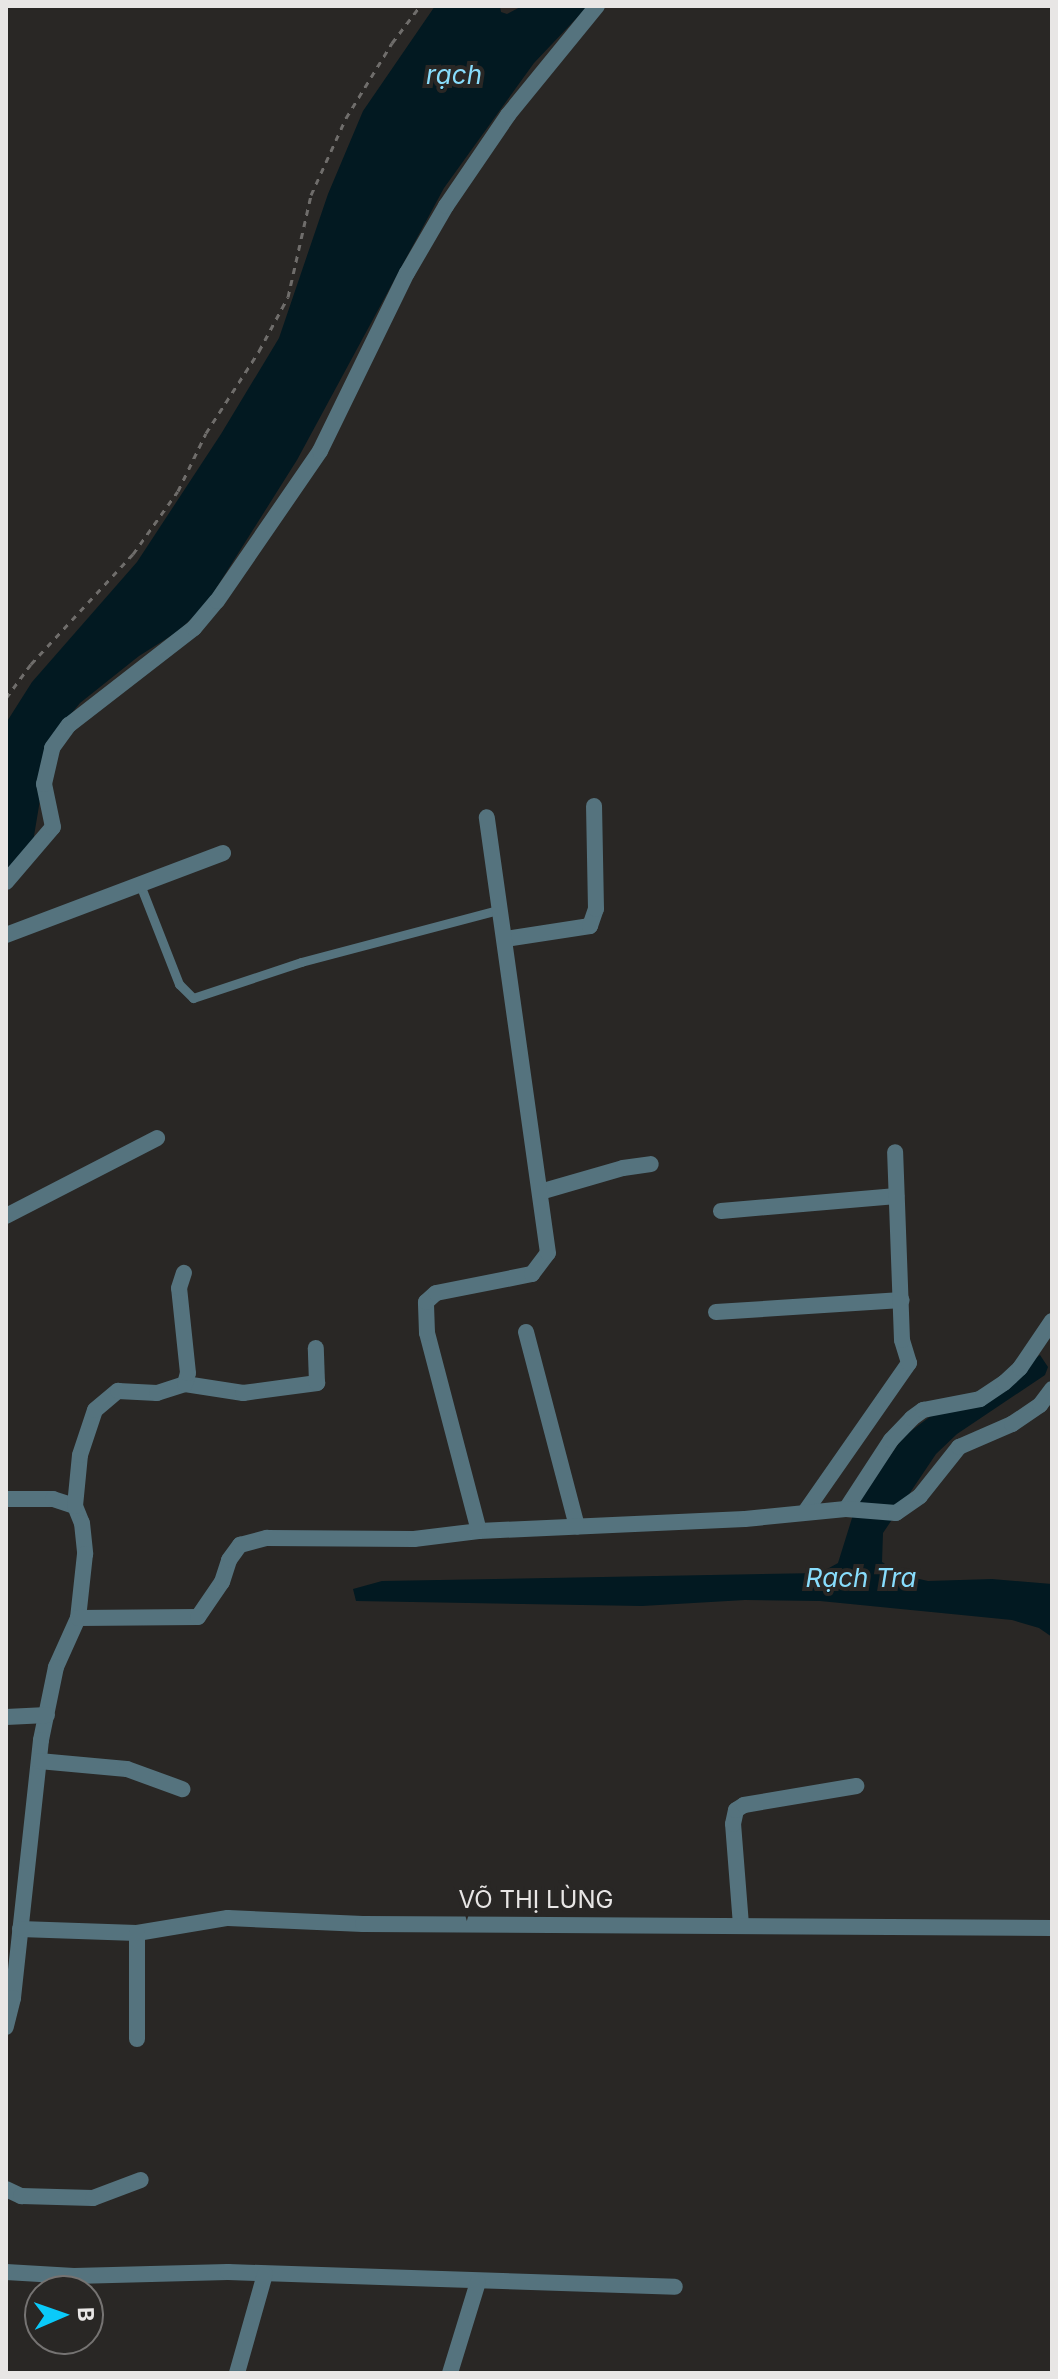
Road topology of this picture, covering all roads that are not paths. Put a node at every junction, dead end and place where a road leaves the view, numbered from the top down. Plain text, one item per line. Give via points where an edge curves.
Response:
1 (597, 6) edge
2 (594, 806) dead end
3 (487, 817) dead end
4 (223, 853) dead end
5 (6, 882) edge
6 (139, 882) junction
7 (501, 909) junction
8 (6, 935) edge
9 (505, 939) junction
10 (157, 1138) dead end
11 (895, 1152) dead end
12 (651, 1164) dead end
13 (540, 1192) junction
14 (896, 1196) junction
15 (721, 1211) dead end
16 (6, 1216) edge
17 (184, 1273) dead end
18 (902, 1300) junction
19 (716, 1312) dead end
20 (1052, 1321) edge
21 (526, 1332) dead end
22 (316, 1348) dead end
23 (185, 1384) junction
24 (1052, 1389) edge
25 (6, 1499) edge
26 (75, 1506) junction
27 (849, 1509) junction
28 (805, 1512) junction
29 (577, 1526) junction
30 (479, 1531) junction
31 (78, 1618) junction
32 (47, 1715) junction
33 (6, 1717) edge
34 (39, 1761) junction
35 (856, 1786) dead end
36 (182, 1789) dead end
37 (741, 1925) junction
38 (13, 1928) edge
39 (1052, 1928) edge
40 (137, 1933) junction
41 (6, 2027) edge
42 (137, 2039) dead end
43 (141, 2180) dead end
44 (6, 2189) edge
45 (265, 2274) junction
46 (104, 2282) edge
47 (478, 2282) junction
48 (675, 2287) dead end
49 (237, 2373) edge
50 (450, 2373) edge

1 - 5 street via 508,115 446,206 407,273 320,451 223,592 194,628 91,706 52,748 44,784 53,827
2 - 9 street via 596,909 590,926
3 - 7 street
4 - 6 street
6 - 7 lane via 179,984 193,998 301,962
6 - 8 street
7 - 9 street
9 - 13 street
10 - 16 street
11 - 14 street
12 - 13 street
13 - 30 street via 548,1253 540,1266 532,1274 436,1293 424,1312
14 - 15 street
14 - 18 street
17 - 23 street via 179,1288
18 - 19 street
18 - 28 street via 907,1371
20 - 27 street via 1004,1383 980,1399 923,1410 912,1418 891,1440
21 - 29 street
22 - 23 street via 317,1383 243,1393
23 - 26 street via 157,1393 118,1391 95,1410 80,1455
24 - 27 street via 1040,1405 1012,1424 959,1447 920,1496 896,1513
25 - 26 street via 53,1499
26 - 31 street via 85,1554
27 - 28 street
28 - 29 street
29 - 30 street
30 - 31 street via 414,1539 267,1538 240,1545 198,1617
31 - 32 street via 56,1667
32 - 33 street
32 - 34 street
34 - 36 street via 127,1769
34 - 38 street
35 - 37 street via 736,1810
37 - 39 street, VÕ THỊ LÙNG
37 - 40 street, VÕ THỊ LÙNG via 363,1924 228,1918
38 - 40 street, VÕ THỊ LÙNG
38 - 41 street via 13,1998
40 - 42 street
43 - 44 street via 93,2198 21,2196
45 - 46 street
45 - 47 street
45 - 49 street
47 - 48 street
47 - 50 street

